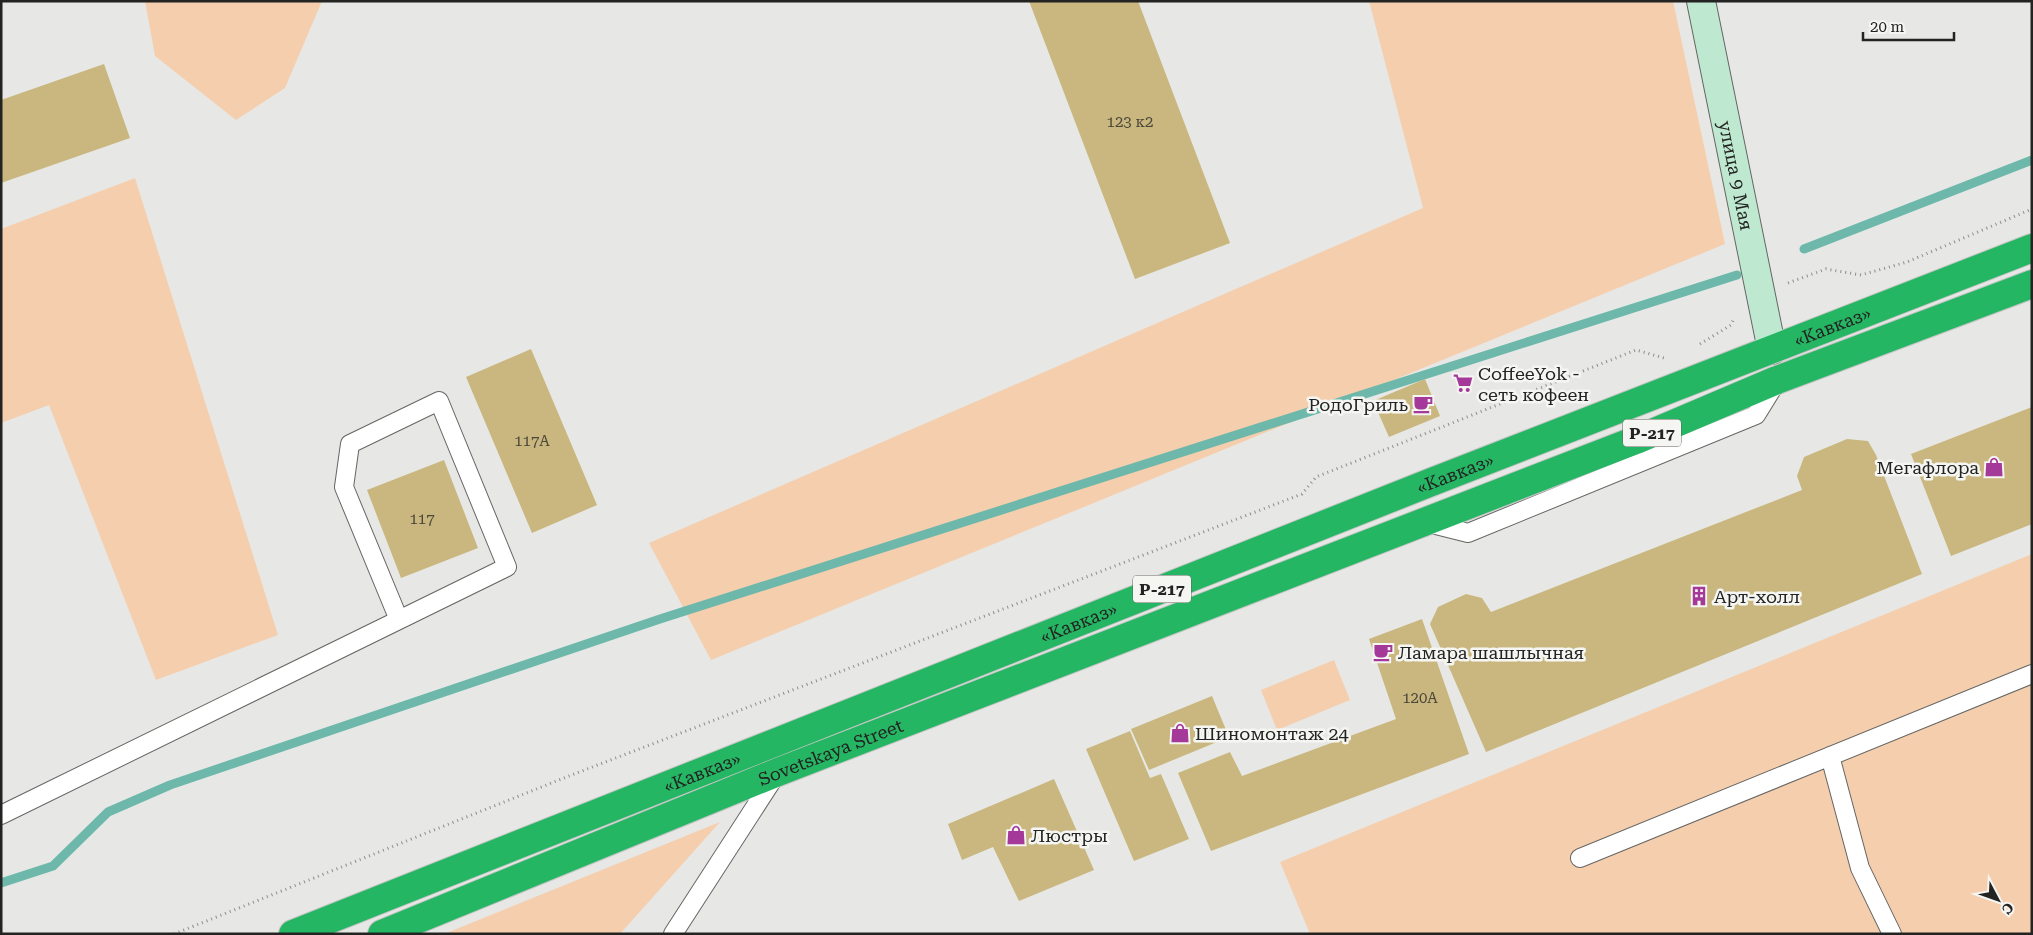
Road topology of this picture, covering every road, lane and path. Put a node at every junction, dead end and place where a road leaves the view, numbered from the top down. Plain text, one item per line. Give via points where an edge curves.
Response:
1 (1701, 1) edge
2 (2032, 209) edge
3 (2032, 248) edge
4 (2032, 284) edge
5 (1760, 294) junction
6 (1697, 345) dead end
7 (1772, 350) junction
8 (1672, 361) dead end
9 (1281, 578) joint
10 (399, 620) junction
11 (2032, 674) edge
12 (1830, 756) junction
13 (778, 772) junction
14 (1, 815) edge
15 (1580, 858) dead end
16 (174, 934) edge
17 (293, 934) edge
18 (382, 934) edge
19 (673, 934) edge
20 (1892, 934) edge

1 - 5 street, улица 9 Мая
2 - 5 path via 1907,262 1861,275 1826,269
3 - 7 highway, «Кавказ» / Р-217
4 - 9 highway, «Кавказ» / Р-217 via 1777,380 1636,440
5 - 6 path via 1741,301 1731,324
5 - 7 street, улица 9 Мая
7 - 17 highway, «Кавказ» / Р-217
8 - 16 path via 1636,350 1316,477 1302,494 569,776
9 - 13 highway, Sovetskaya Street / Р-217
10 - 10 lane via 507,568 439,400 350,444 344,487
10 - 14 lane
11 - 12 lane
12 - 15 lane
12 - 20 lane via 1860,868
13 - 18 highway, Sovetskaya Street / Р-217
13 - 19 lane

